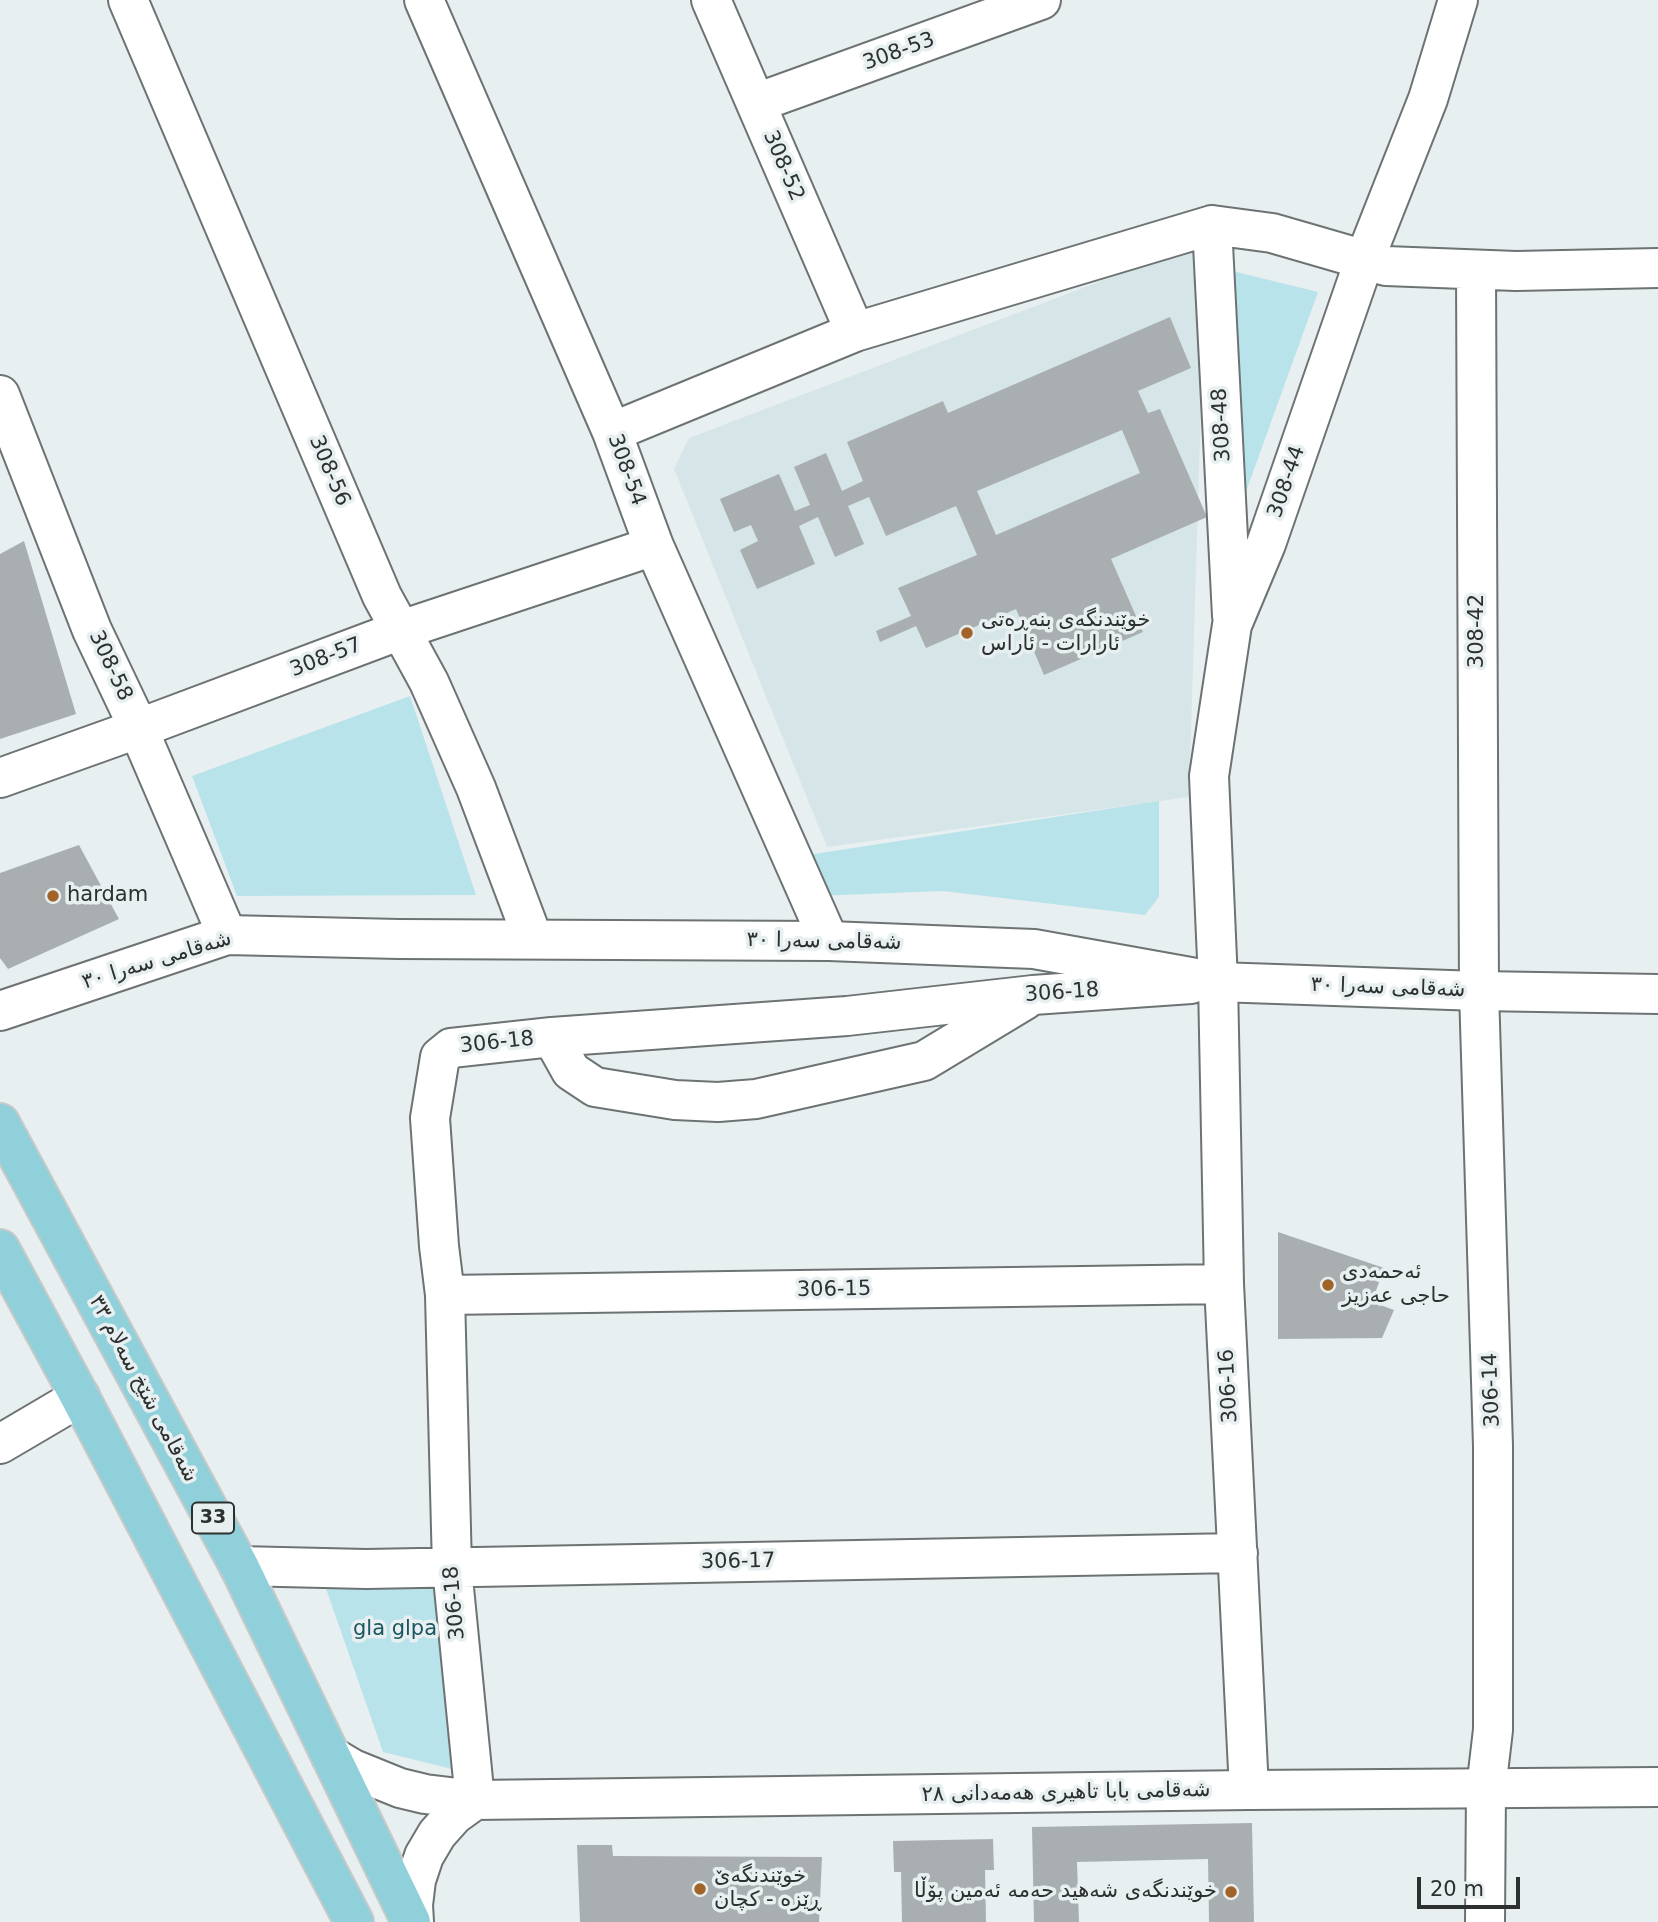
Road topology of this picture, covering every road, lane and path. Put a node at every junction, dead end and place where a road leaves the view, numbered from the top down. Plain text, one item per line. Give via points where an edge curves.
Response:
1 (128, 0) edge
2 (424, 0) edge
3 (711, 0) edge
4 (1041, 0) edge
5 (1458, 0) edge
6 (756, 103) junction
7 (1212, 225) junction
8 (1364, 261) junction
9 (1658, 268) edge
10 (1476, 270) junction
11 (855, 332) junction
12 (0, 395) edge
13 (612, 432) junction
14 (654, 546) junction
15 (1232, 625) junction
16 (401, 630) junction
17 (137, 729) junction
18 (0, 778) edge
19 (227, 935) junction
20 (533, 939) junction
21 (829, 941) junction
22 (1217, 982) junction
23 (1479, 991) junction
24 (1658, 993) edge
25 (1032, 995) junction
26 (0, 1012) edge
27 (552, 1037) junction
28 (0, 1123) edge
29 (0, 1249) edge
30 (1224, 1284) junction
31 (445, 1295) junction
32 (80, 1397) junction
33 (0, 1444) edge
34 (214, 1520) junction
35 (156, 1542) junction
36 (1238, 1553) junction
37 (239, 1566) junction
38 (452, 1568) junction
39 (258, 1605) junction
40 (203, 1634) junction
41 (331, 1756) junction
42 (1658, 1787) edge
43 (1486, 1789) junction
44 (1249, 1790) junction
45 (475, 1800) junction
46 (354, 1922) edge
47 (412, 1922) edge
48 (1485, 1922) edge

1 - 16 street, 308-56 via 382,596
2 - 13 street, 308-54
3 - 6 street, 308-52
4 - 6 street, 308-53
5 - 8 street, 308-44 via 1428,99
6 - 11 street, 308-52
7 - 8 street via 1272,233
7 - 11 street
7 - 15 street, 308-48
8 - 10 street
8 - 15 street, 308-44 via 1266,544
9 - 10 street
10 - 23 street, 308-42
11 - 13 street
12 - 17 street, 308-58 via 92,630
13 - 14 street, 308-54
14 - 16 street, 308-57
14 - 21 street, 308-54
15 - 22 street, 308-44 via 1209,776
16 - 17 street, 308-57
16 - 20 street, 308-56 via 476,788
17 - 18 street, 308-57
17 - 19 street, 308-58
19 - 20 street, شەقامی سەرا ٣٠
19 - 26 street, شەقامی سەرا ٣٠
20 - 21 street, شەقامی سەرا ٣٠
21 - 22 street, شەقامی سەرا ٣٠ via 1034,949
22 - 23 street, شەقامی سەرا ٣٠
22 - 25 street, 306-18
22 - 30 street, 306-16
23 - 24 street, شەقامی سەرا ٣٠
23 - 43 street, 306-14 via 1493,1446 1493,1730
25 - 27 street, 306-18 via 847,1016
25 - 27 street via 925,1061 756,1099 675,1100 595,1087 571,1072
27 - 31 street, 306-18 via 451,1048 440,1057 430,1118
28 - 34 main road, شەقامی شێخ سەلام ٣٣ / 33
29 - 32 main road
30 - 31 street, 306-15
30 - 36 street, 306-16
31 - 38 street, 306-18
32 - 33 street
32 - 35 main road
34 - 35 main road via 209,1531 191,1545 167,1547
34 - 37 main road, شەقامی شێخ سەلام ٣٣ / 33
35 - 40 main road
36 - 38 street, 306-17
36 - 44 street, 306-16
37 - 38 street, 306-17
37 - 39 main road, شەقامی شێخ سەلام ٣٣ / 33
38 - 45 street, 306-18
39 - 40 main road via 246,1601 223,1605 213,1612
39 - 41 main road, شەقامی شێخ سەلام ٣٣ / 33
40 - 46 main road
41 - 45 street, شەقامی بابا تاهیری هەمەدانی ٢٨ via 400,1788
41 - 47 main road, شەقامی شێخ سەلام ٣٣ / 33
42 - 43 street, شەقامی بابا تاهیری هەمەدانی ٢٨
43 - 44 street, شەقامی بابا تاهیری هەمەدانی ٢٨
43 - 48 street, 306-14
44 - 45 street, شەقامی بابا تاهیری هەمەدانی ٢٨
45 - 47 street via 454,1815 424,1856 416,1880

